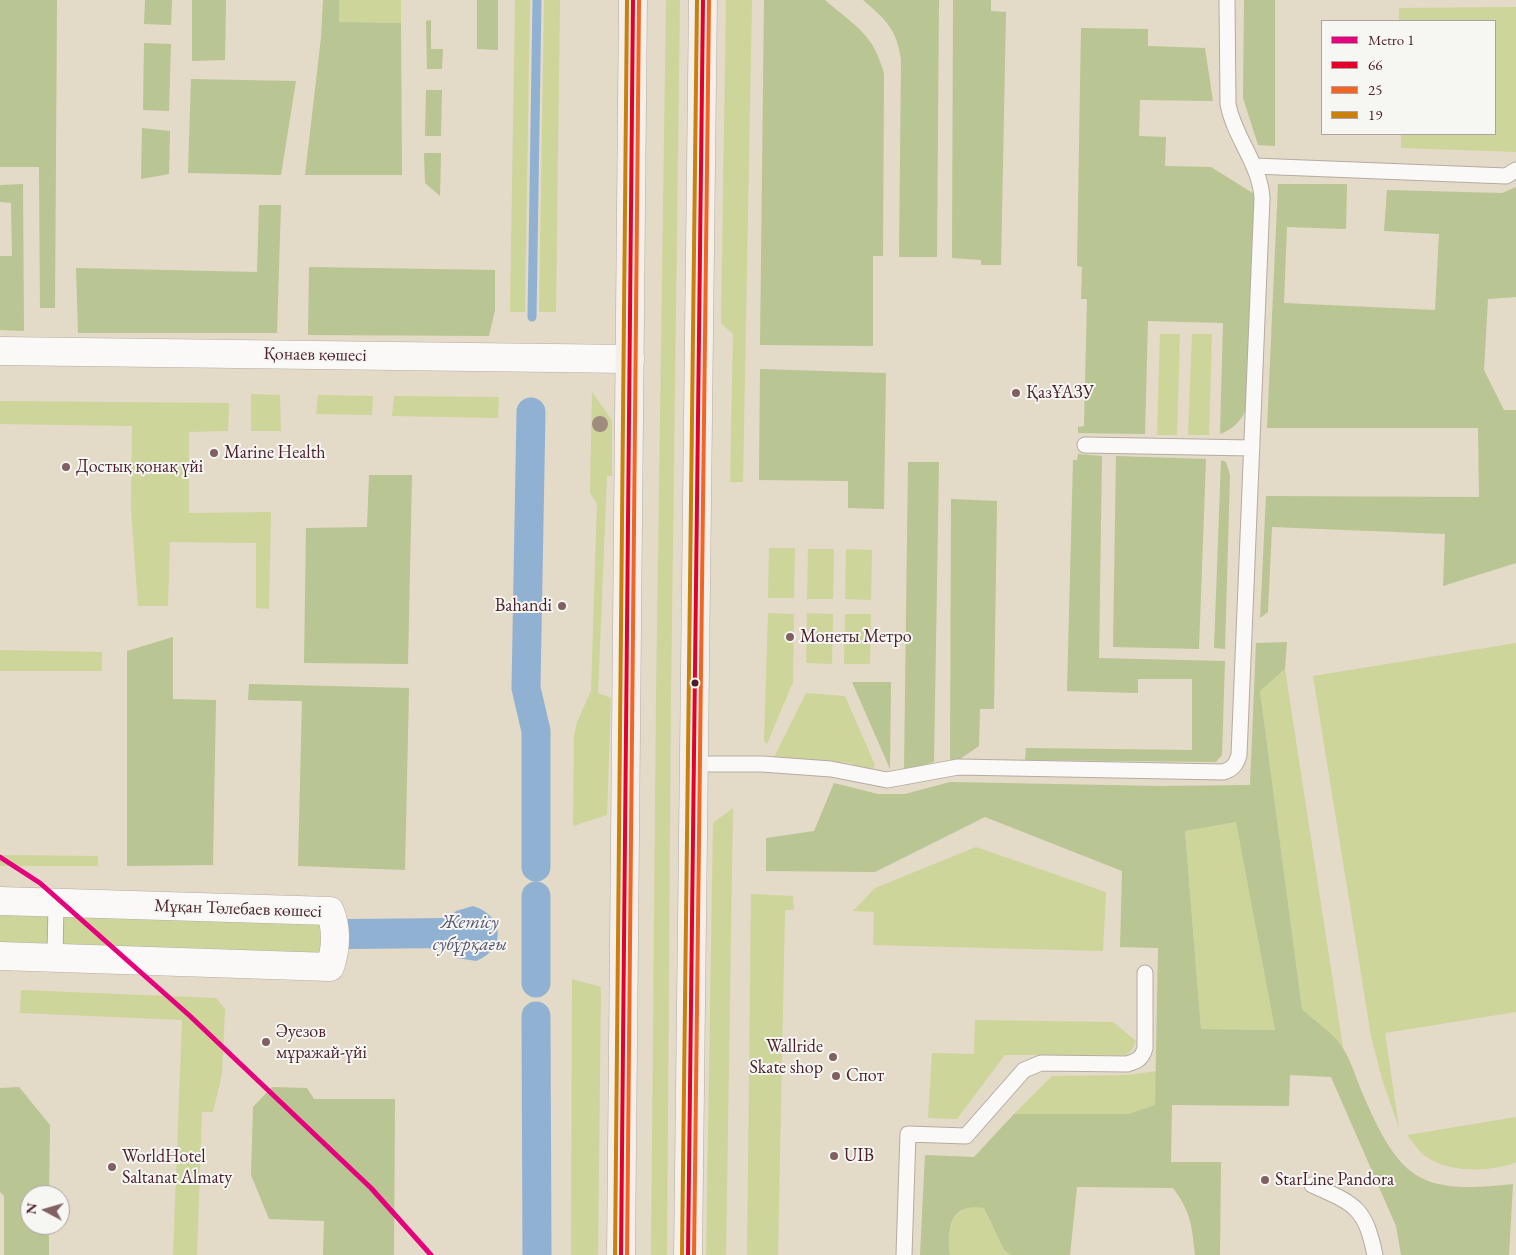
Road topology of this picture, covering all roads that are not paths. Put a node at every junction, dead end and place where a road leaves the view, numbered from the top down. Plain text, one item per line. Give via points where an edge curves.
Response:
1 (633, 0) edge
2 (703, 0) edge
3 (1227, 0) edge
4 (1254, 166) junction
5 (1516, 170) edge
6 (0, 350) edge
7 (630, 359) junction
8 (1085, 445) dead end
9 (1252, 448) junction
10 (694, 764) junction
11 (0, 901) edge
12 (56, 902) junction
13 (0, 956) edge
14 (55, 958) junction
15 (1145, 972) dead end
16 (1312, 1185) dead end
17 (621, 1255) edge
18 (688, 1255) edge
19 (904, 1255) edge
20 (1375, 1255) edge

1 - 7 main road
2 - 10 main road
3 - 4 lane via 1228,104 1231,120
4 - 5 lane via 1506,176
4 - 9 lane via 1261,182 1262,198
6 - 7 street, Қонаев көшесі
7 - 17 main road
8 - 9 lane
9 - 10 lane via 1239,755 1232,770 958,767 887,780 831,769
10 - 18 main road
11 - 12 street, Мұқан Төлебаев көшесі
12 - 14 lane
12 - 14 street, Мұқан Төлебаев көшесі via 330,911 335,925 330,968
13 - 14 street, Мұқан Төлебаев көшесі
15 - 19 lane via 1145,1048 1136,1062 1032,1066 1024,1070 966,1136 908,1134
16 - 20 lane via 1355,1206 1364,1217

